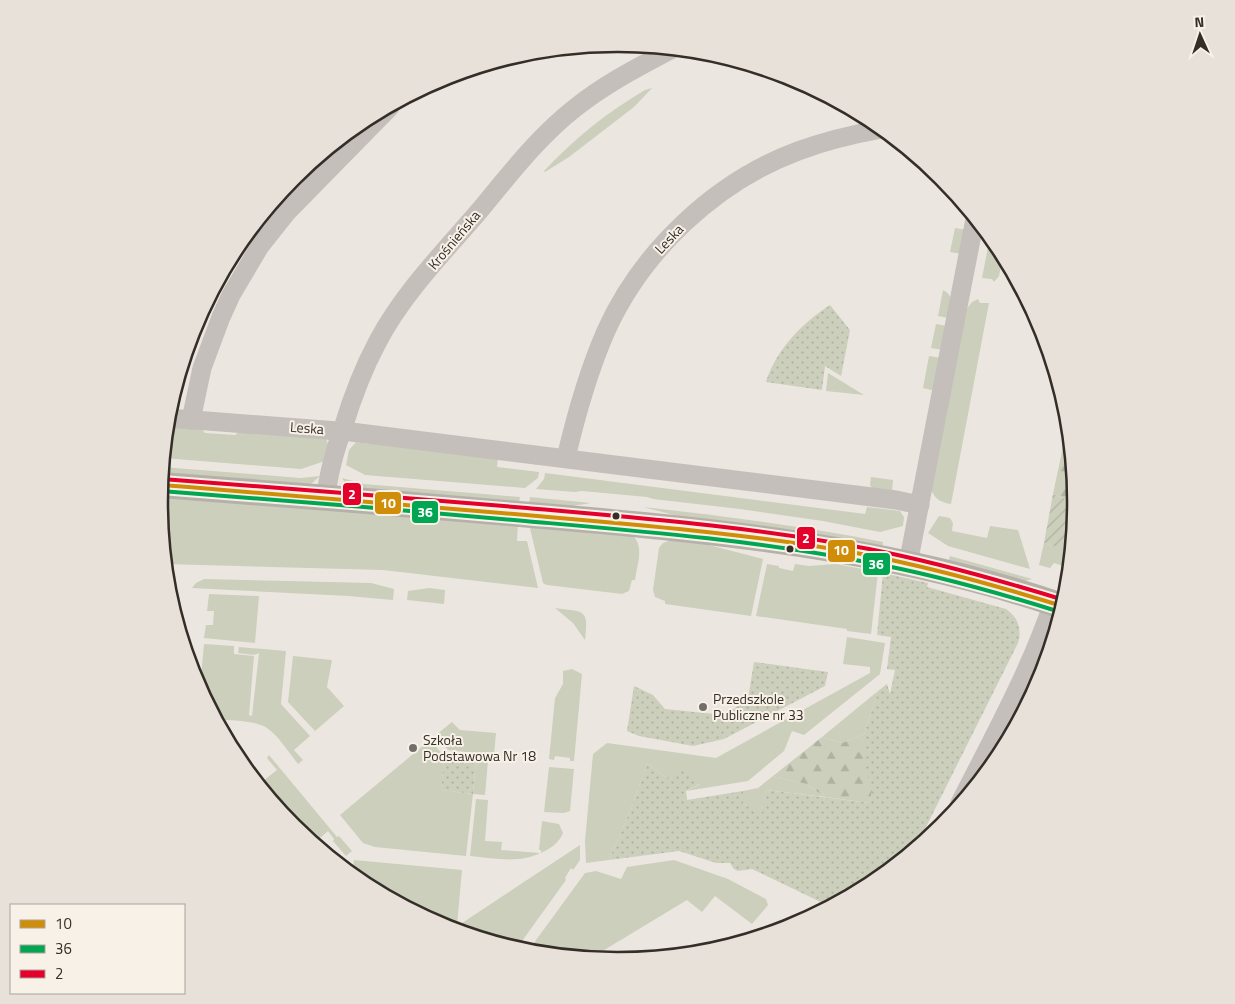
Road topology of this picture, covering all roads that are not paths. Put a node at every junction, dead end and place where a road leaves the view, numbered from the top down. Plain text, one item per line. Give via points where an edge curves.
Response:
1 (661, 54) edge
2 (371, 126) edge
3 (871, 131) edge
4 (973, 227) edge
5 (176, 419) edge
6 (191, 420) junction
7 (342, 431) junction
8 (566, 458) junction
9 (169, 486) edge
10 (326, 498) junction
11 (920, 505) junction
12 (908, 564) junction
13 (1055, 604) edge
14 (1052, 616) edge
15 (974, 776) edge

1 - 7 street, Krośnieńska via 600,89 573,109 513,171 411,292 384,332 359,381
2 - 6 street via 287,212 260,246 221,317 202,368
3 - 8 street, Leska via 838,138 764,166 734,184 680,226 650,260 607,330 591,367
4 - 11 street
5 - 6 street, Leska
6 - 7 street, Leska
7 - 8 street, Leska
7 - 10 street, Krośnieńska
8 - 11 street, Leska
9 - 10 street
10 - 12 street via 714,532 778,540
11 - 12 street
12 - 13 street via 995,585
14 - 15 street

